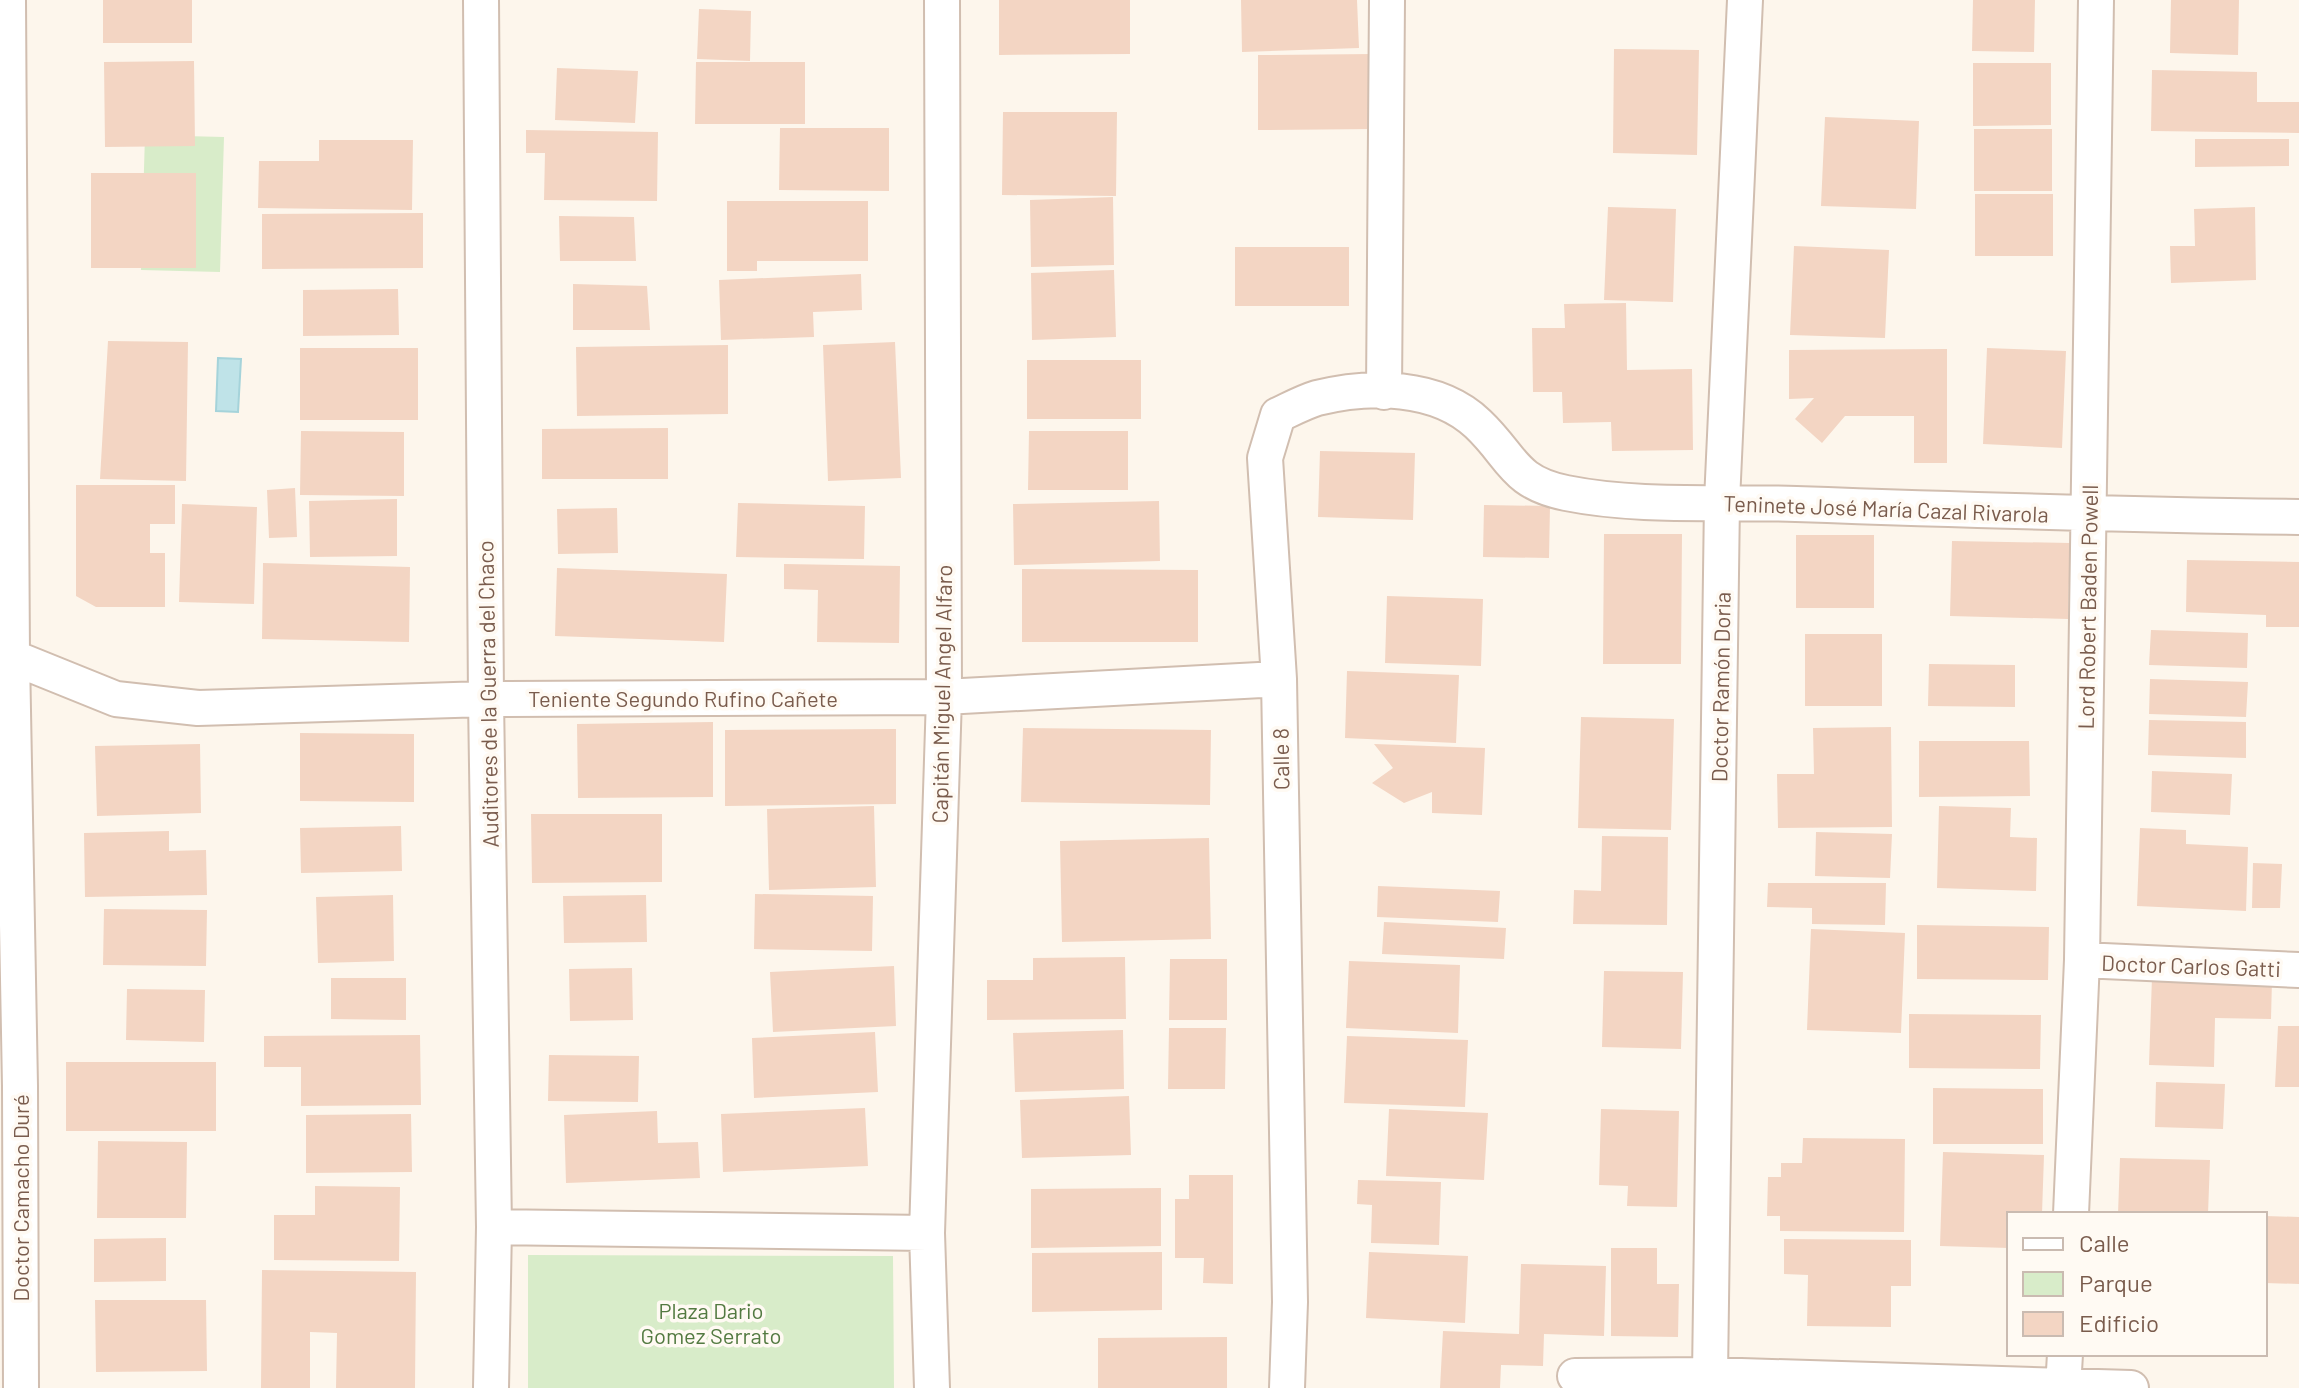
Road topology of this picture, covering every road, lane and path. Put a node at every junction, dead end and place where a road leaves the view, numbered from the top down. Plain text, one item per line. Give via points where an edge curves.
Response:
1 (8, 0) edge
2 (481, 0) edge
3 (942, 0) edge
4 (1387, 0) edge
5 (1745, 0) edge
6 (2096, 0) edge
7 (1384, 392) junction
8 (1524, 478) joint
9 (1722, 501) junction
10 (2089, 515) junction
11 (2299, 517) edge
12 (6, 656) edge
13 (1279, 679) junction
14 (944, 697) junction
15 (486, 699) junction
16 (2082, 960) junction
17 (2299, 970) edge
18 (2071, 1212) edge
19 (494, 1227) junction
20 (927, 1233) junction
21 (1710, 1375) junction
22 (2064, 1375) edge
23 (1575, 1376) dead end
24 (21, 1388) edge
25 (491, 1388) edge
26 (932, 1388) edge
27 (1287, 1388) edge
28 (2131, 1388) edge

1 - 12 street, Doctor Camacho Duré
2 - 15 street, Auditores de la Guerra del Chaco
3 - 14 street, Capitán Miguel Angel Alfaro
4 - 7 street
5 - 9 street, Doctor Ramón Doria
6 - 10 street, Lord Robert Baden Powell
7 - 8 street, Calle 8 via 1409,392 1442,402 1477,423
7 - 13 street, Calle 8 via 1315,399 1278,415 1265,458
8 - 9 street, Teninete José María Cazal Rivarola via 1562,492 1613,501
9 - 10 street, Teninete José María Cazal Rivarola
9 - 21 street, Doctor Ramón Doria
10 - 11 street, Teninete José María Cazal Rivarola
10 - 16 street, Lord Robert Baden Powell
12 - 15 street, Teniente Segundo Rufino Cañete via 116,699 198,708
12 - 24 street, Doctor Camacho Duré via 20,1086
13 - 14 street, Teniente Segundo Rufino Cañete
13 - 27 street, Calle 8
14 - 15 street, Teniente Segundo Rufino Cañete
14 - 20 street, Capitán Miguel Angel Alfaro
15 - 19 street, Auditores de la Guerra del Chaco
16 - 17 street, Doctor Carlos Gatti
16 - 18 street, Lord Robert Baden Powell
19 - 20 street
19 - 25 street, Auditores de la Guerra del Chaco
20 - 26 street, Capitán Miguel Angel Alfaro
21 - 22 street
21 - 23 street
22 - 28 street

